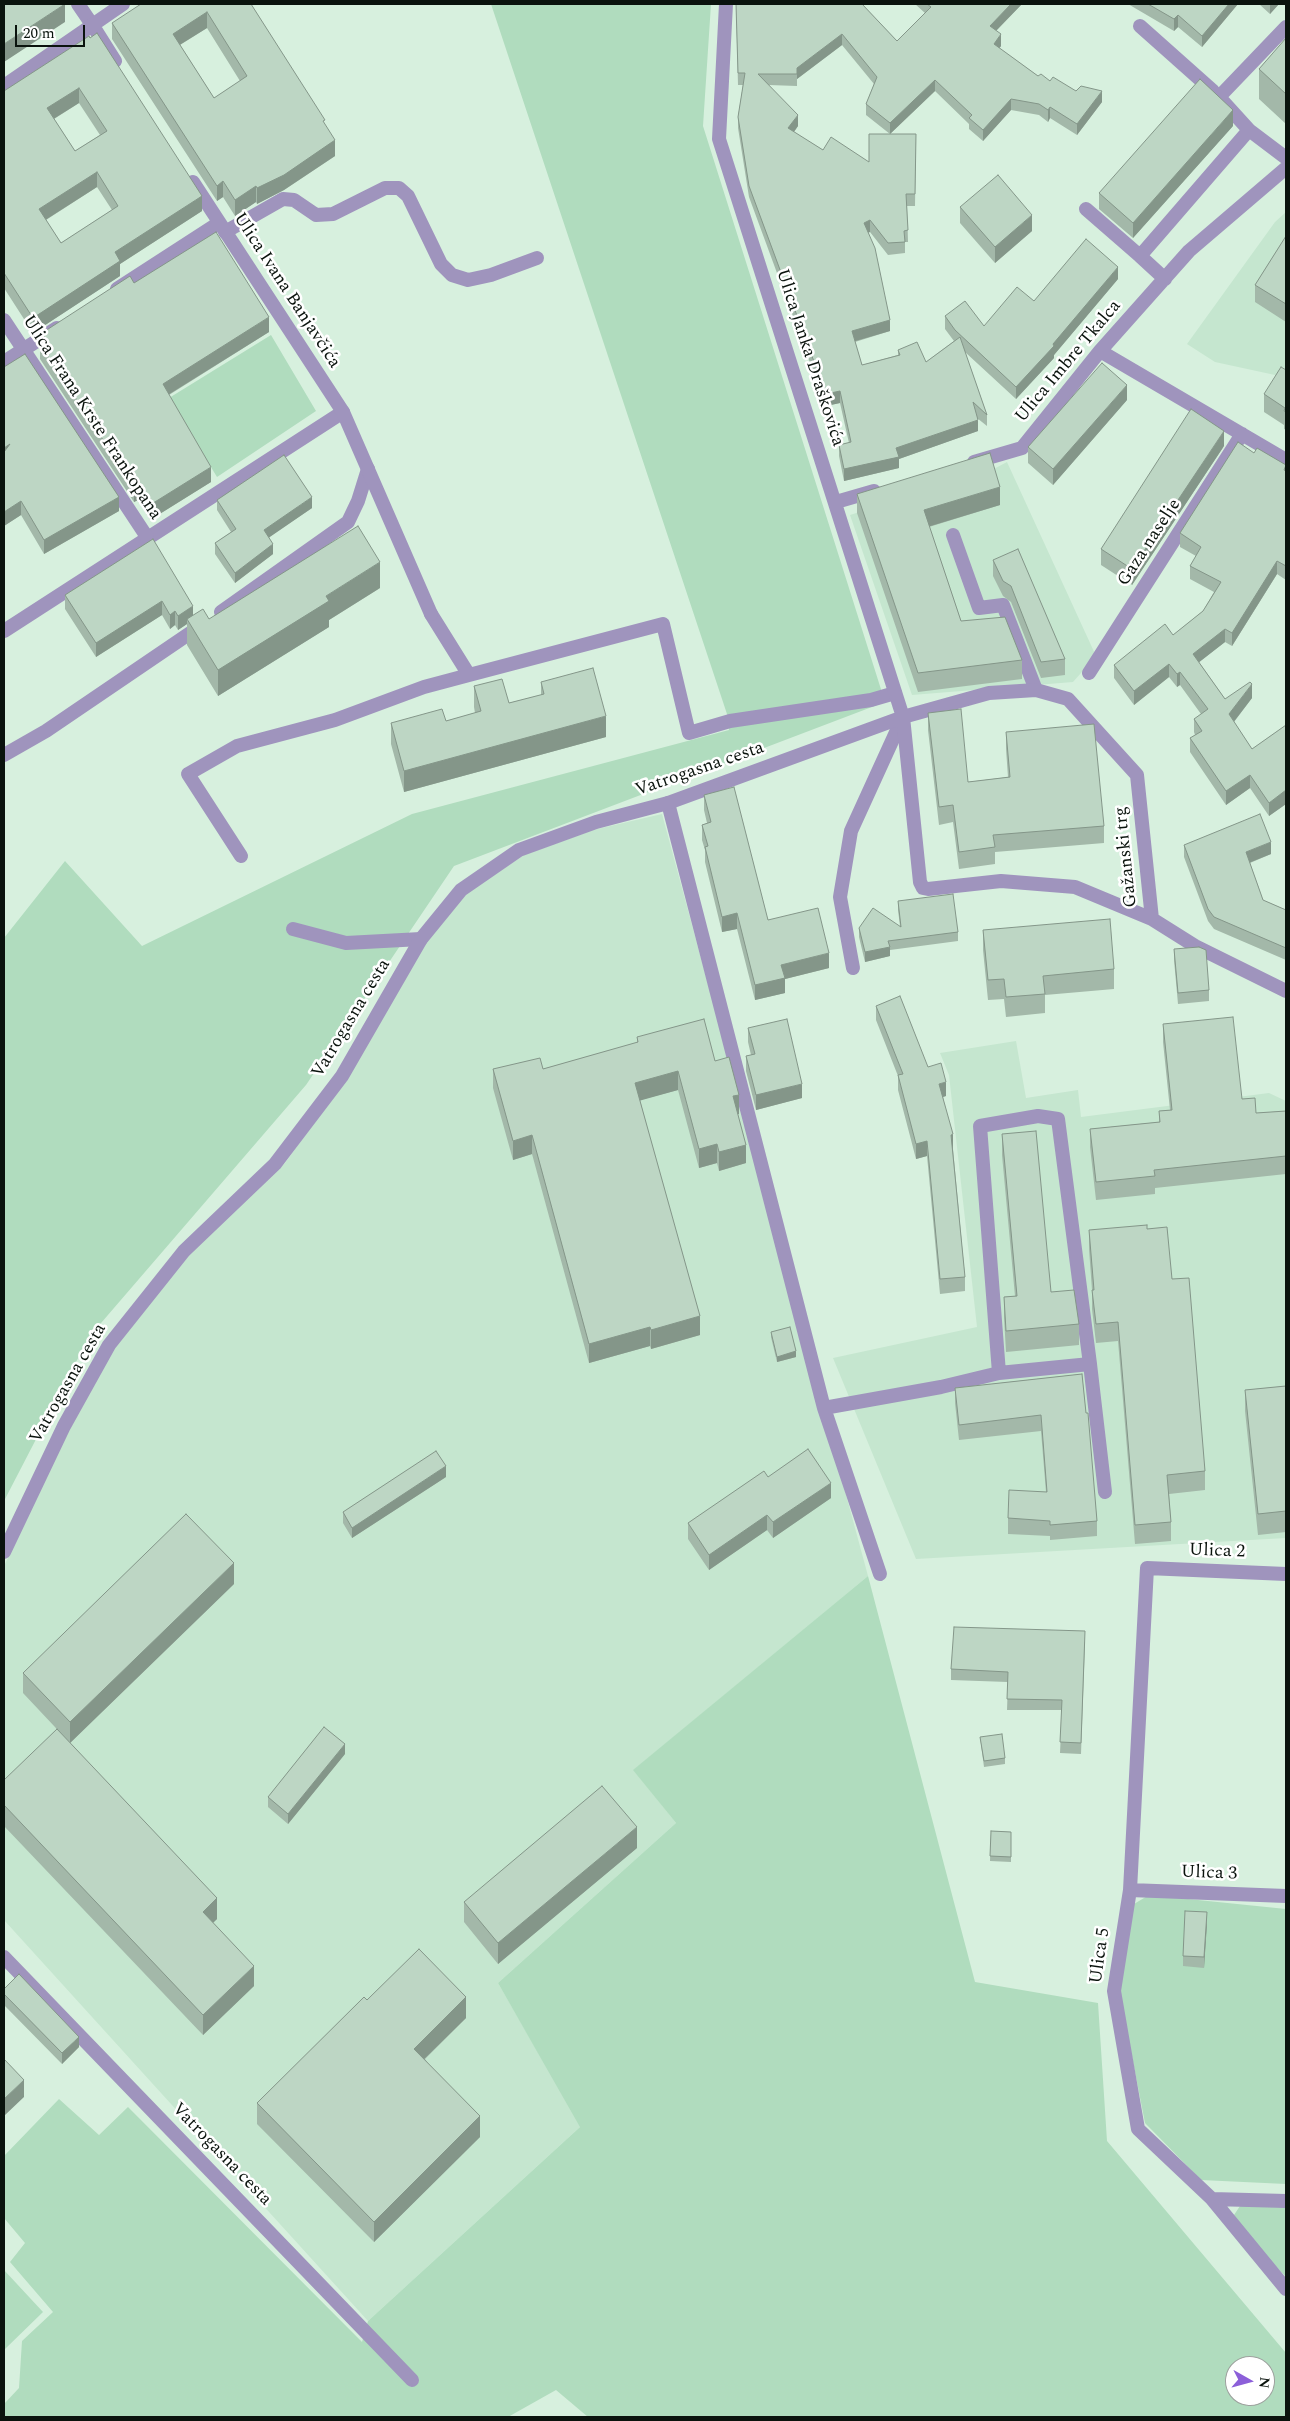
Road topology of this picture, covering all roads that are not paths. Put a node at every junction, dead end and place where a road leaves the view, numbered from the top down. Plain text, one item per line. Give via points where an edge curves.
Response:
1 (78, 4) edge
2 (123, 4) edge
3 (726, 4) edge
4 (93, 26) junction
5 (1140, 26) dead end
6 (1286, 26) edge
7 (123, 74) edge
8 (4, 86) edge
9 (1219, 97) junction
10 (1249, 130) junction
11 (1286, 158) edge
12 (1286, 168) edge
13 (187, 173) edge
14 (1086, 209) dead end
15 (222, 228) junction
16 (1140, 256) junction
17 (537, 258) dead end
18 (1165, 279) junction
19 (105, 297) edge
20 (72, 318) edge
21 (4, 320) edge
22 (24, 350) junction
23 (1100, 351) junction
24 (4, 362) edge
25 (343, 412) junction
26 (1242, 434) junction
27 (1286, 460) edge
28 (958, 467) edge
29 (368, 469) junction
30 (885, 488) edge
31 (836, 502) junction
32 (953, 535) dead end
33 (147, 537) junction
34 (4, 631) edge
35 (1089, 673) dead end
36 (469, 675) junction
37 (1036, 690) junction
38 (895, 693) junction
39 (903, 718) junction
40 (4, 755) edge
41 (668, 803) junction
42 (240, 856) dead end
43 (1152, 919) junction
44 (293, 929) dead end
45 (421, 939) junction
46 (853, 968) dead end
47 (1286, 990) edge
48 (1090, 1364) junction
49 (999, 1372) junction
50 (824, 1408) junction
51 (1105, 1492) dead end
52 (4, 1552) edge
53 (1147, 1568) joint
54 (880, 1574) dead end
55 (1286, 1574) edge
56 (1130, 1890) junction
57 (1286, 1896) edge
58 (4, 1957) edge
59 (1212, 2199) junction
60 (1286, 2201) edge
61 (1286, 2289) edge
62 (412, 2380) dead end

1 - 4 street
2 - 4 street
3 - 31 street, Ulica Janka Draškovića via 719,139
4 - 7 street
4 - 8 street
5 - 9 street
6 - 9 street
9 - 10 street
10 - 11 street
10 - 16 street
12 - 18 street, Ulica Imbre Tkalca via 1189,251
13 - 15 street, Ulica Ivana Banjavčića
14 - 16 street
15 - 17 street via 283,199 294,200 316,215 333,214 385,188 399,188 408,196 441,264 452,275 468,280 491,276
15 - 19 street
15 - 25 street, Ulica Ivana Banjavčića
16 - 18 street
18 - 23 street, Ulica Imbre Tkalca
20 - 22 street
21 - 22 street, Ulica Frana Krste Frankopana
22 - 24 street
22 - 33 street, Ulica Frana Krste Frankopana
23 - 26 street
23 - 28 street, Ulica Imbre Tkalca via 1022,448
25 - 29 street, Ulica Ivana Banjavčića
25 - 33 street
26 - 27 street
26 - 35 street, Gaza naselje
29 - 36 street, Ulica Ivana Banjavčića via 430,614
29 - 40 street via 348,522 131,674
30 - 31 street
31 - 38 street, Ulica Janka Draškovića
32 - 37 street via 979,608 1003,605
33 - 34 street
36 - 38 street via 662,624 689,733 730,721 871,700
36 - 42 street via 424,687 335,720 238,746 188,774
37 - 39 street, Gažanski trg via 989,693
37 - 43 street, Gažanski trg via 1068,699 1137,776
38 - 39 street, Ulica Janka Draškovića
39 - 41 street, Vatrogasna cesta
39 - 43 street, Gažanski trg via 923,888 1001,881 1075,887
39 - 46 street via 850,831 840,897
41 - 45 street, Vatrogasna cesta via 596,822 519,850 461,890
41 - 50 street
43 - 47 street via 1195,946
44 - 45 street via 346,943
45 - 52 street, Vatrogasna cesta via 342,1076 275,1164 184,1251 108,1345 64,1426
48 - 49 street
48 - 49 street via 1058,1119 1038,1116 980,1126
48 - 51 street
49 - 50 street via 941,1387
50 - 54 street
53 - 55 street, Ulica 2
53 - 56 street, Ulica 5
56 - 57 street, Ulica 3
56 - 59 street, Ulica 5 via 1114,1991 1138,2129
58 - 62 street, Vatrogasna cesta
59 - 60 street
59 - 61 street, Ulica 5

